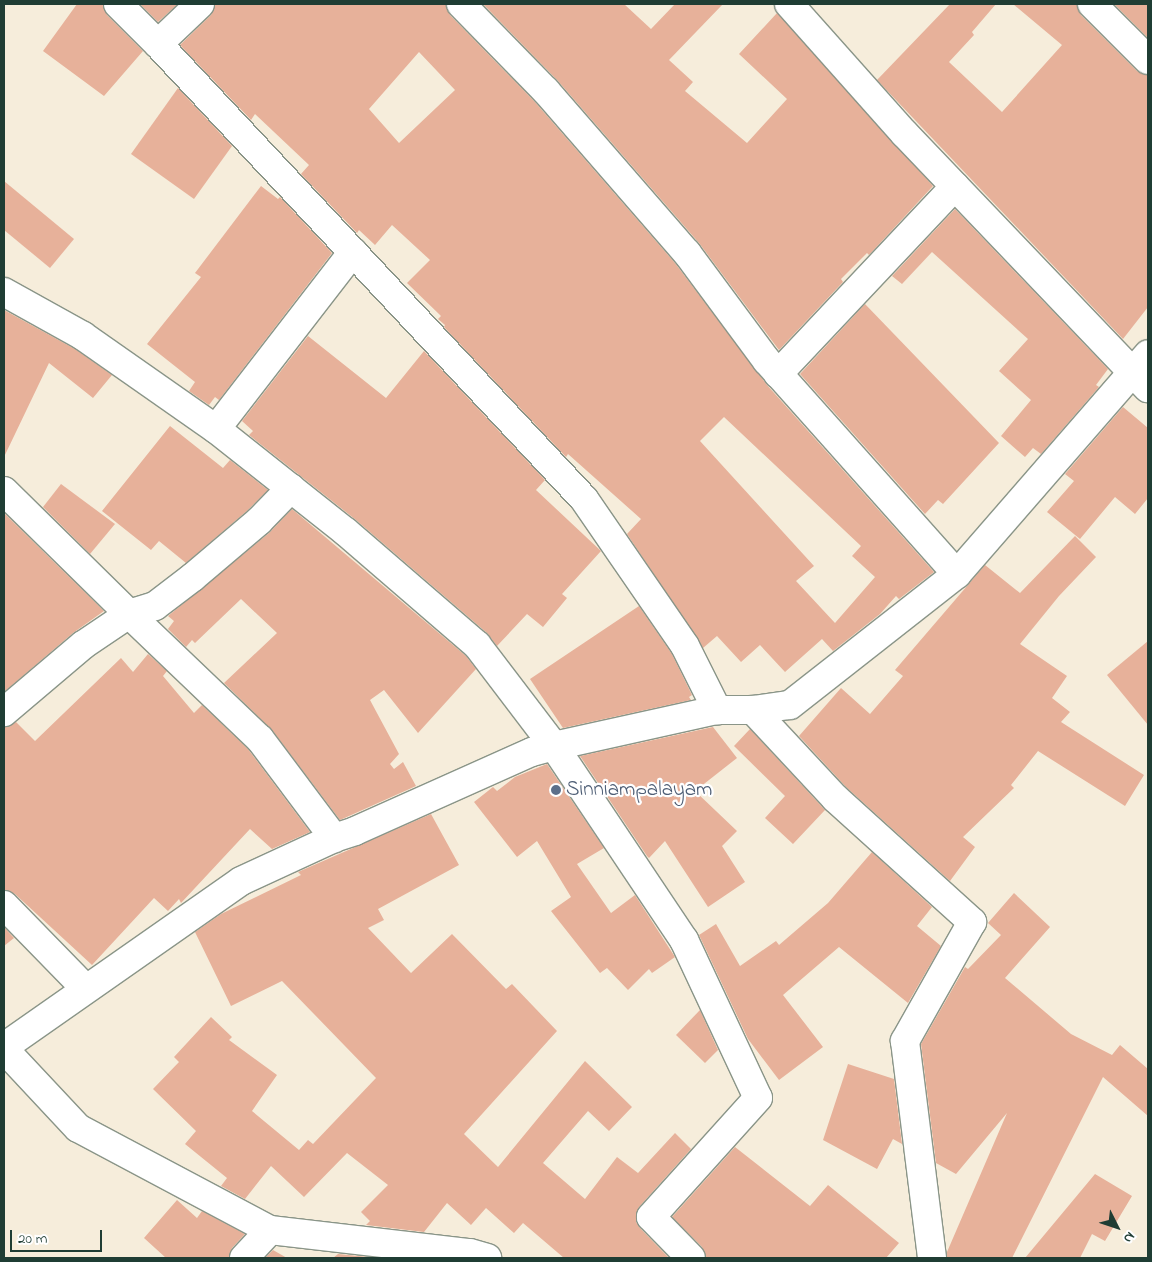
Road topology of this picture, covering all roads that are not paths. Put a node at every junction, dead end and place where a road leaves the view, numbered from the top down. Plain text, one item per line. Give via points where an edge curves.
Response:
1 (118, 4) edge
2 (200, 4) edge
3 (461, 4) edge
4 (789, 4) edge
5 (1092, 4) edge
6 (160, 46) junction
7 (1148, 60) edge
8 (955, 186) junction
9 (352, 252) junction
10 (4, 292) edge
11 (1143, 371) edge
12 (778, 374) junction
13 (215, 429) junction
14 (290, 488) junction
15 (4, 491) edge
16 (956, 574) junction
17 (129, 614) junction
18 (717, 710) junction
19 (753, 710) junction
20 (4, 712) edge
21 (543, 749) junction
22 (345, 835) junction
23 (4, 905) edge
24 (86, 989) junction
25 (4, 1048) edge
26 (270, 1230) junction
27 (244, 1258) edge
28 (487, 1258) edge
29 (691, 1258) edge
30 (932, 1258) edge

1 - 6 street
2 - 6 street
3 - 12 street via 546,91 687,252
4 - 8 street
5 - 7 street
6 - 9 street
8 - 11 street
8 - 12 street
9 - 13 street
9 - 18 street via 584,499 685,646
10 - 13 street via 83,336
11 - 16 street
12 - 16 street
13 - 14 street
14 - 17 street via 194,577 155,606
14 - 21 street via 477,645
15 - 17 street
16 - 19 street via 790,705
17 - 20 street via 83,645
17 - 22 street via 260,739
18 - 19 street
18 - 21 street
19 - 30 street via 835,798 972,922 905,1041
21 - 22 street
21 - 29 street via 684,940 758,1098 651,1216
22 - 24 street via 241,880
23 - 24 street
24 - 25 street
25 - 26 street via 78,1128
26 - 27 street
26 - 28 street via 470,1253

